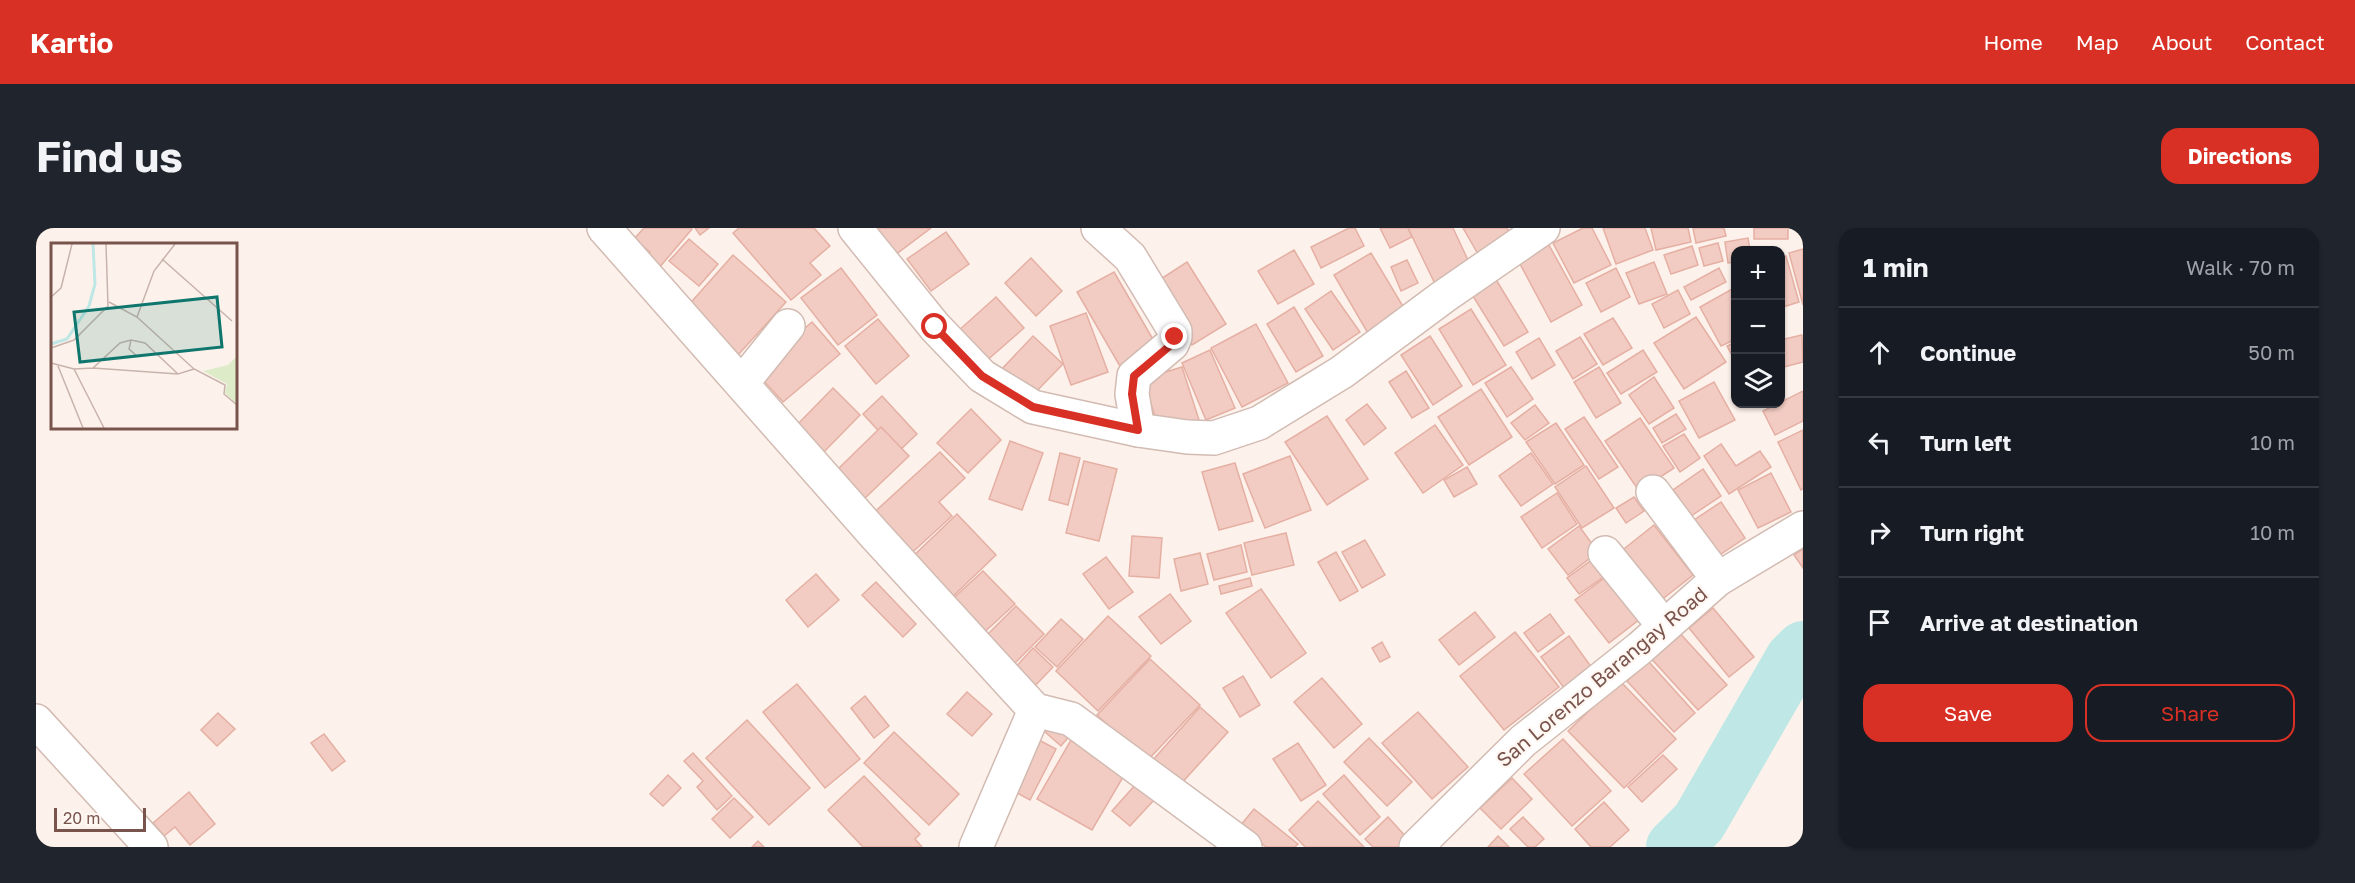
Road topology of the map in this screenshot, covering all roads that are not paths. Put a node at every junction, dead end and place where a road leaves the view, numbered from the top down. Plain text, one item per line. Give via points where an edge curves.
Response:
1 (604, 228) edge
2 (855, 228) edge
3 (1098, 228) edge
4 (1544, 228) edge
5 (788, 326) dead end
6 (742, 383) junction
7 (1138, 430) junction
8 (1653, 492) dead end
9 (1803, 528) edge
10 (1605, 553) dead end
11 (1718, 579) junction
12 (1664, 626) junction
13 (1035, 710) junction
14 (36, 721) edge
15 (151, 847) edge
16 (976, 847) edge
17 (1245, 847) edge
18 (1416, 847) edge

1 - 6 street
2 - 7 street via 935,327 982,376 1033,407
3 - 7 street via 1130,257 1175,331 1172,344 1134,376 1132,394
4 - 7 street via 1342,372 1258,423 1214,438
5 - 6 street
6 - 13 street
8 - 11 street
9 - 11 street, San Lorenzo Barangay Road
10 - 12 street
11 - 12 street, San Lorenzo Barangay Road
12 - 18 street, San Lorenzo Barangay Road via 1523,741
13 - 16 street
13 - 17 street via 1071,719
14 - 15 street

